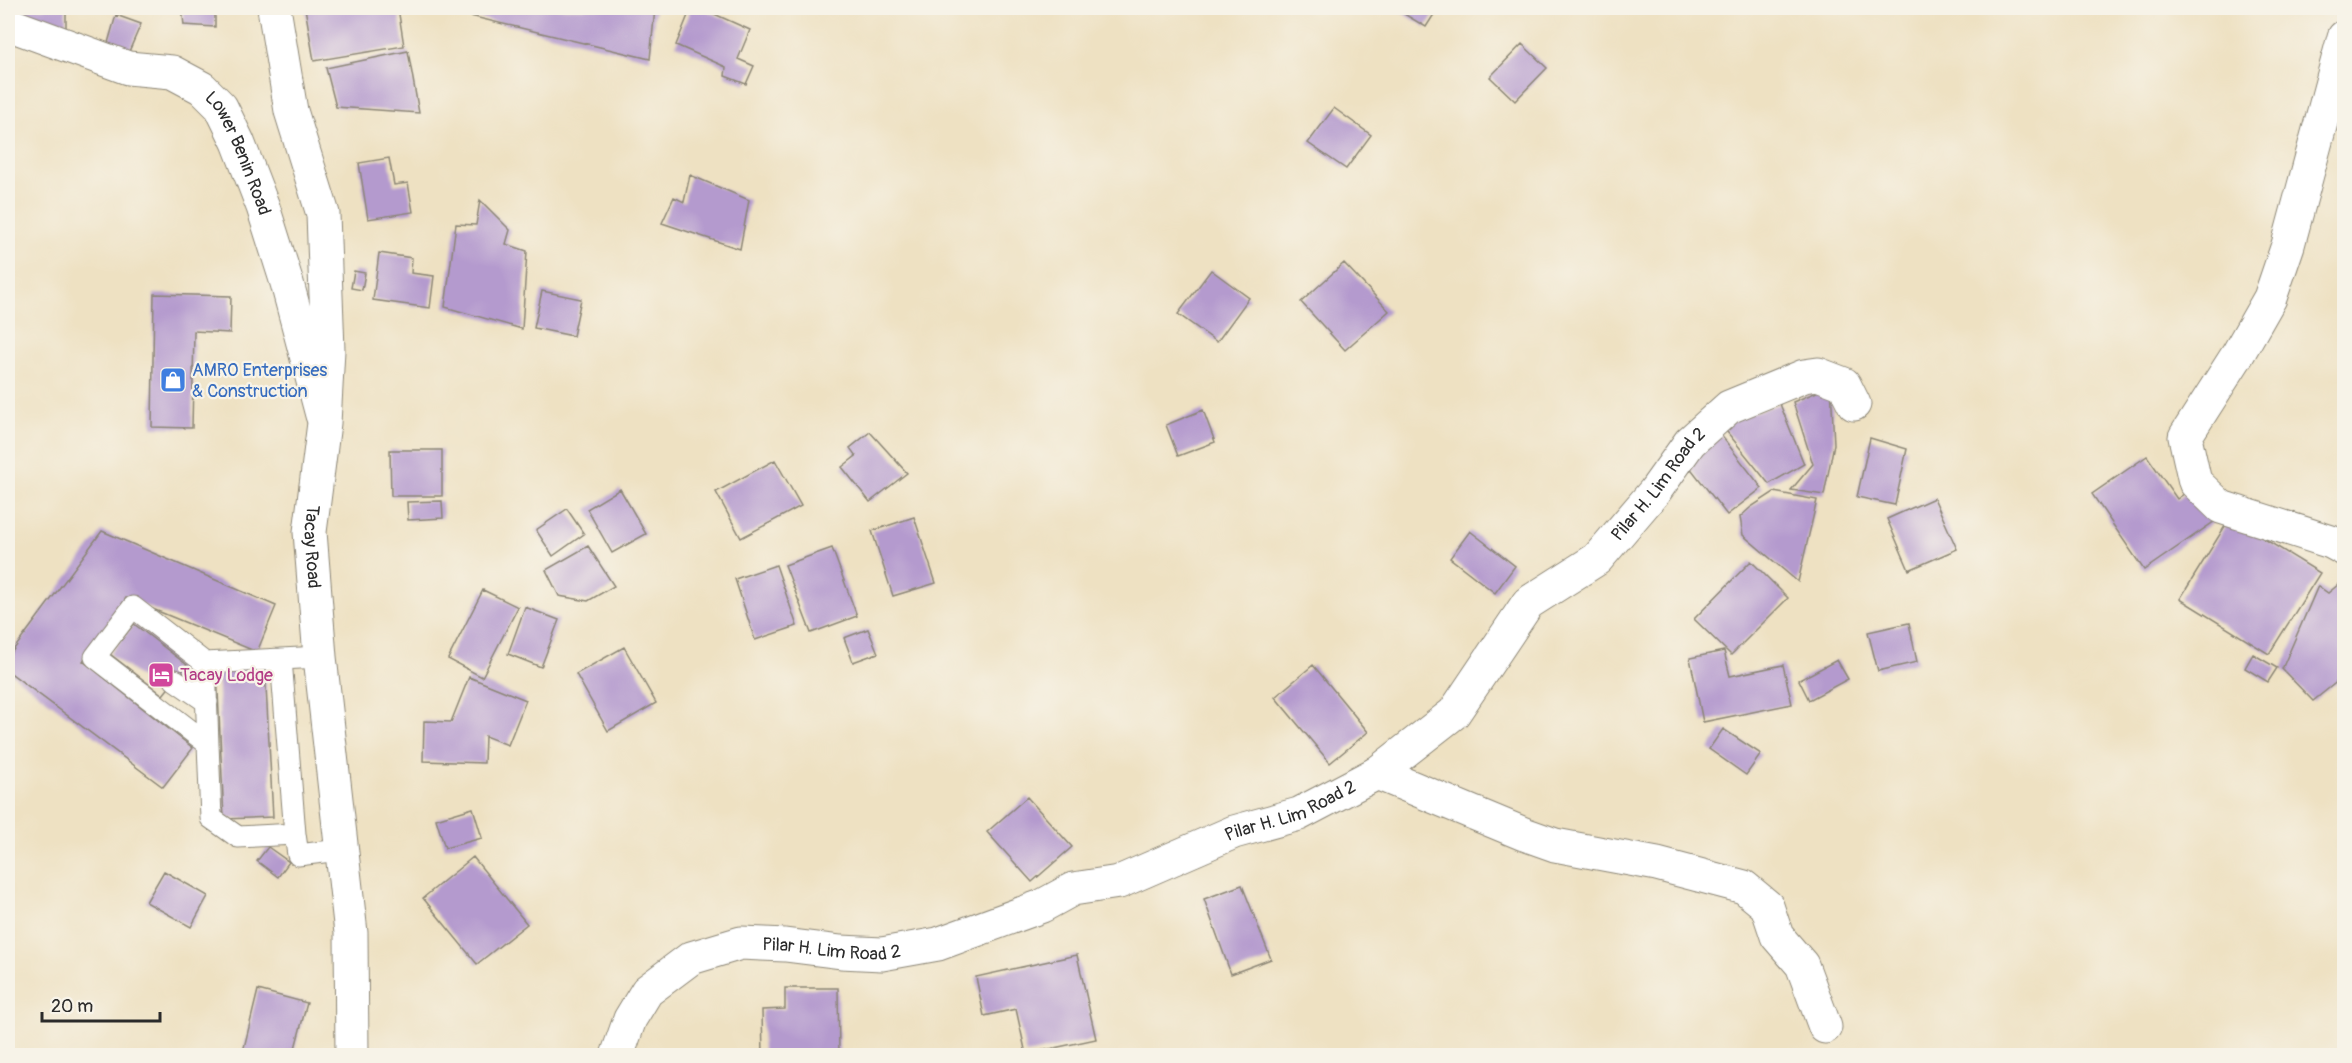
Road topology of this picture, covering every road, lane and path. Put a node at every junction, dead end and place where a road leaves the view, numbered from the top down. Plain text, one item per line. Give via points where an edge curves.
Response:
1 (274, 8) edge
2 (8, 24) edge
3 (2344, 37) edge
4 (1854, 404) dead end
5 (324, 423) junction
6 (2344, 549) edge
7 (320, 657) junction
8 (281, 659) junction
9 (205, 663) junction
10 (175, 680) dead end
11 (207, 702) junction
12 (208, 744) junction
13 (1377, 773) junction
14 (295, 834) junction
15 (340, 850) junction
16 (1825, 1027) dead end
17 (352, 1056) edge
18 (617, 1056) edge

1 - 5 street, Tacay Road via 291,111 323,214 328,350
2 - 5 street, Lower Benin Road via 128,68 172,72 202,88 221,107 263,207
3 - 6 street via 2270,298 2186,437 2195,482 2221,507
4 - 13 street, Pilar H. Lim Road 2 via 1844,384 1818,374 1729,407 1690,442 1655,491 1597,559 1528,603 1454,713
5 - 7 street, Tacay Road via 310,532
7 - 8 lane
7 - 15 street, Tacay Road
8 - 9 lane
8 - 14 lane
9 - 11 lane
9 - 12 lane via 133,607 95,657
10 - 11 lane
11 - 12 lane
12 - 14 lane via 211,818 238,837
13 - 16 street via 1556,845 1657,864 1744,887 1767,906 1777,936 1802,965
13 - 18 street, Pilar H. Lim Road 2 via 1299,814 1234,832 1119,882 1073,890 1042,906 938,944 882,954 741,943 692,958 647,991 630,1019
14 - 15 lane via 298,855
15 - 17 street, Tacay Road via 351,933

